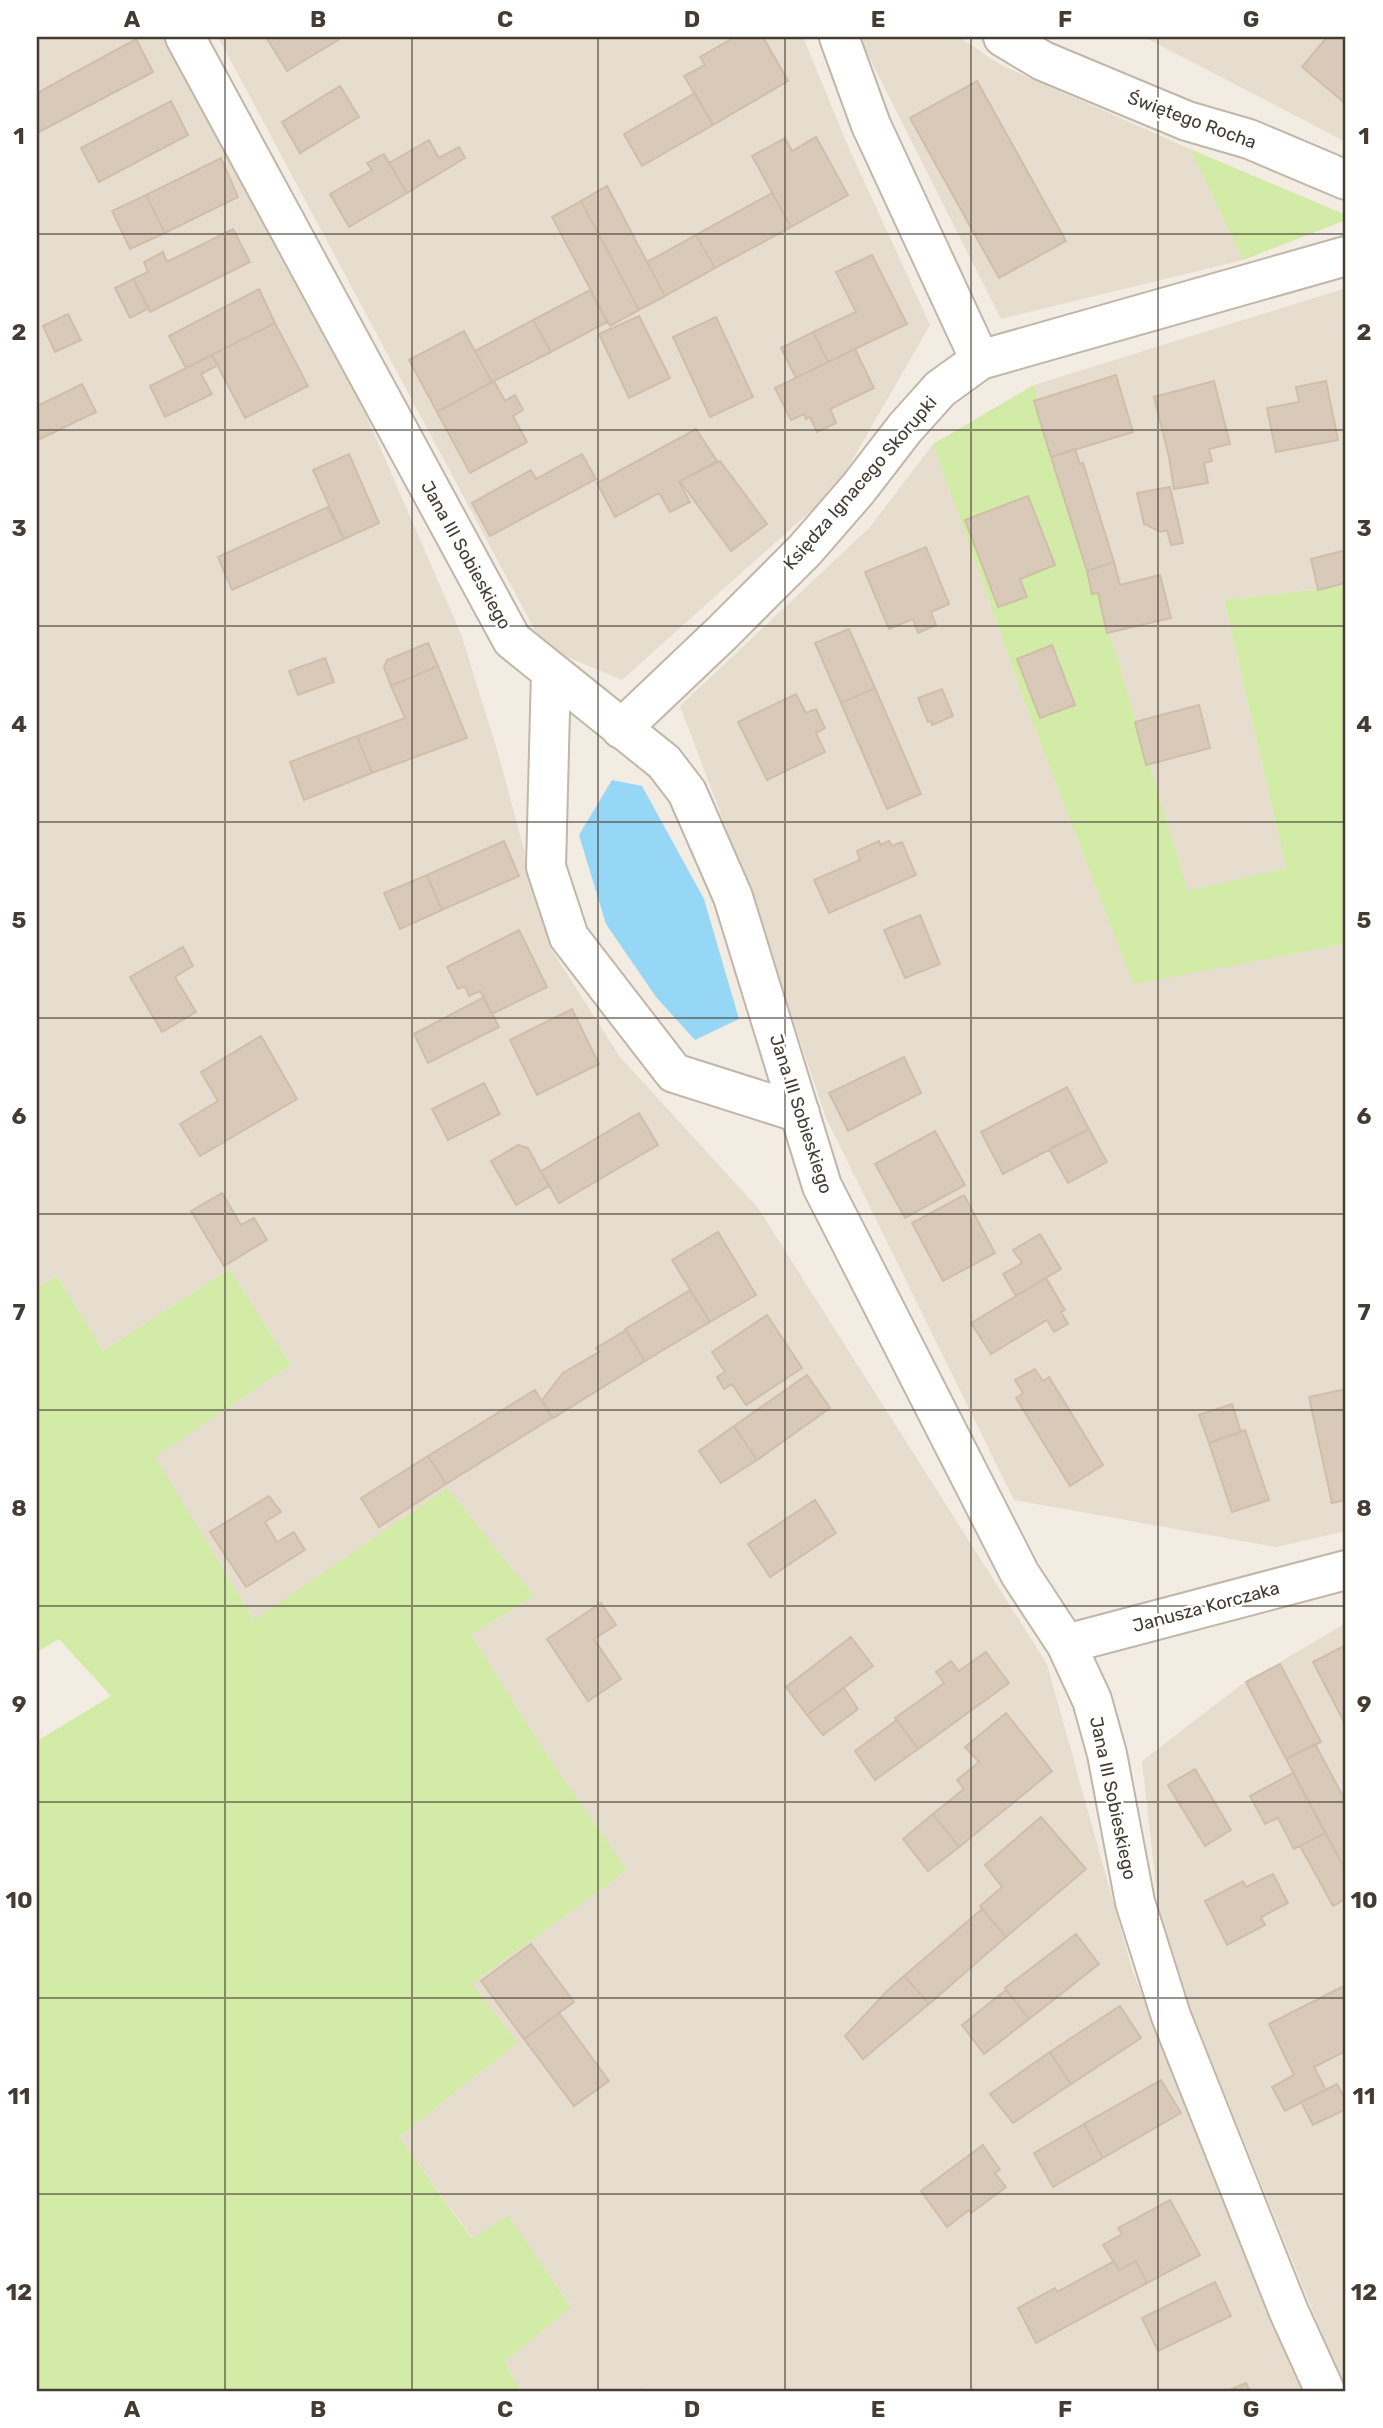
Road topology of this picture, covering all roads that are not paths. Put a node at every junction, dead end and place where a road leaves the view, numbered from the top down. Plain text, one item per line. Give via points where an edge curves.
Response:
1 (185, 37) edge
2 (839, 37) edge
3 (1003, 37) edge
4 (1346, 180) edge
5 (1346, 256) edge
6 (980, 360) junction
7 (551, 673) junction
8 (621, 729) junction
9 (800, 1113) junction
10 (1346, 1570) edge
11 (1066, 1644) junction
12 (1325, 2391) edge

1 - 7 street, Jana III Sobieskiego via 512,640
2 - 6 street via 871,125
3 - 4 street, Świętego Rocha via 1042,61 1149,106 1250,139
5 - 6 street, Księdza Ignacego Skorupki
6 - 8 street, Księdza Ignacego Skorupki via 940,389 805,550
7 - 8 street, Jana III Sobieskiego
7 - 9 street via 546,867 569,937 674,1073
8 - 9 street, Jana III Sobieskiego via 664,762 687,792 706,831 733,897
9 - 11 street, Jana III Sobieskiego via 822,1186 1020,1574
10 - 11 street, Janusza Korczaka
11 - 12 street, Jana III Sobieskiego via 1092,1700 1108,1754 1135,1902 1171,2016

